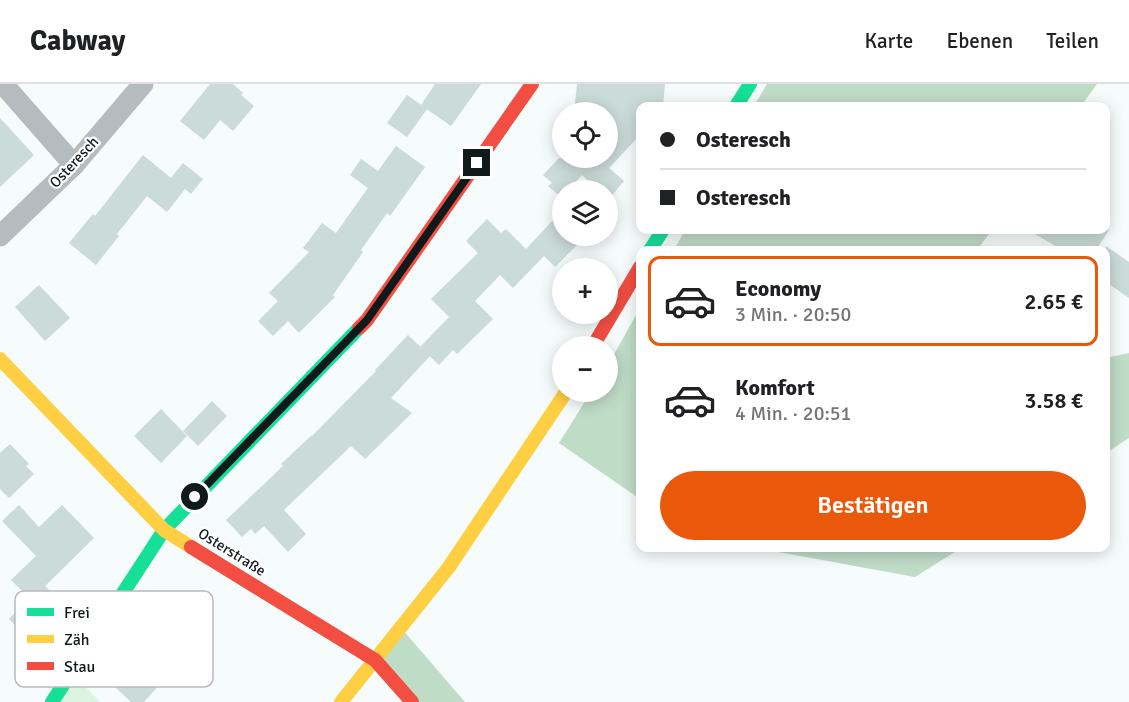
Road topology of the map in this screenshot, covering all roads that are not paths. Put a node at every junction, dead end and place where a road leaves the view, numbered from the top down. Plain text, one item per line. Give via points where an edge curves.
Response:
1 (3, 84) edge
2 (143, 84) edge
3 (532, 84) edge
4 (750, 84) edge
5 (739, 102) edge
6 (74, 165) junction
7 (0, 236) edge
8 (636, 274) edge
9 (599, 336) edge
10 (0, 359) edge
11 (559, 402) edge
12 (164, 530) junction
13 (125, 591) edge
14 (375, 660) junction
15 (62, 687) edge
16 (52, 702) edge
17 (341, 702) edge
18 (412, 702) edge

1 - 6 street
2 - 6 street, Osteresch
3 - 12 street via 367,320
4 - 5 street
6 - 7 street, Osteresch
8 - 9 street
10 - 12 street, Osterstraße
11 - 14 street via 449,567
12 - 13 street
12 - 14 street, Osterstraße
14 - 17 street
14 - 18 street, Osterstraße
15 - 16 street

